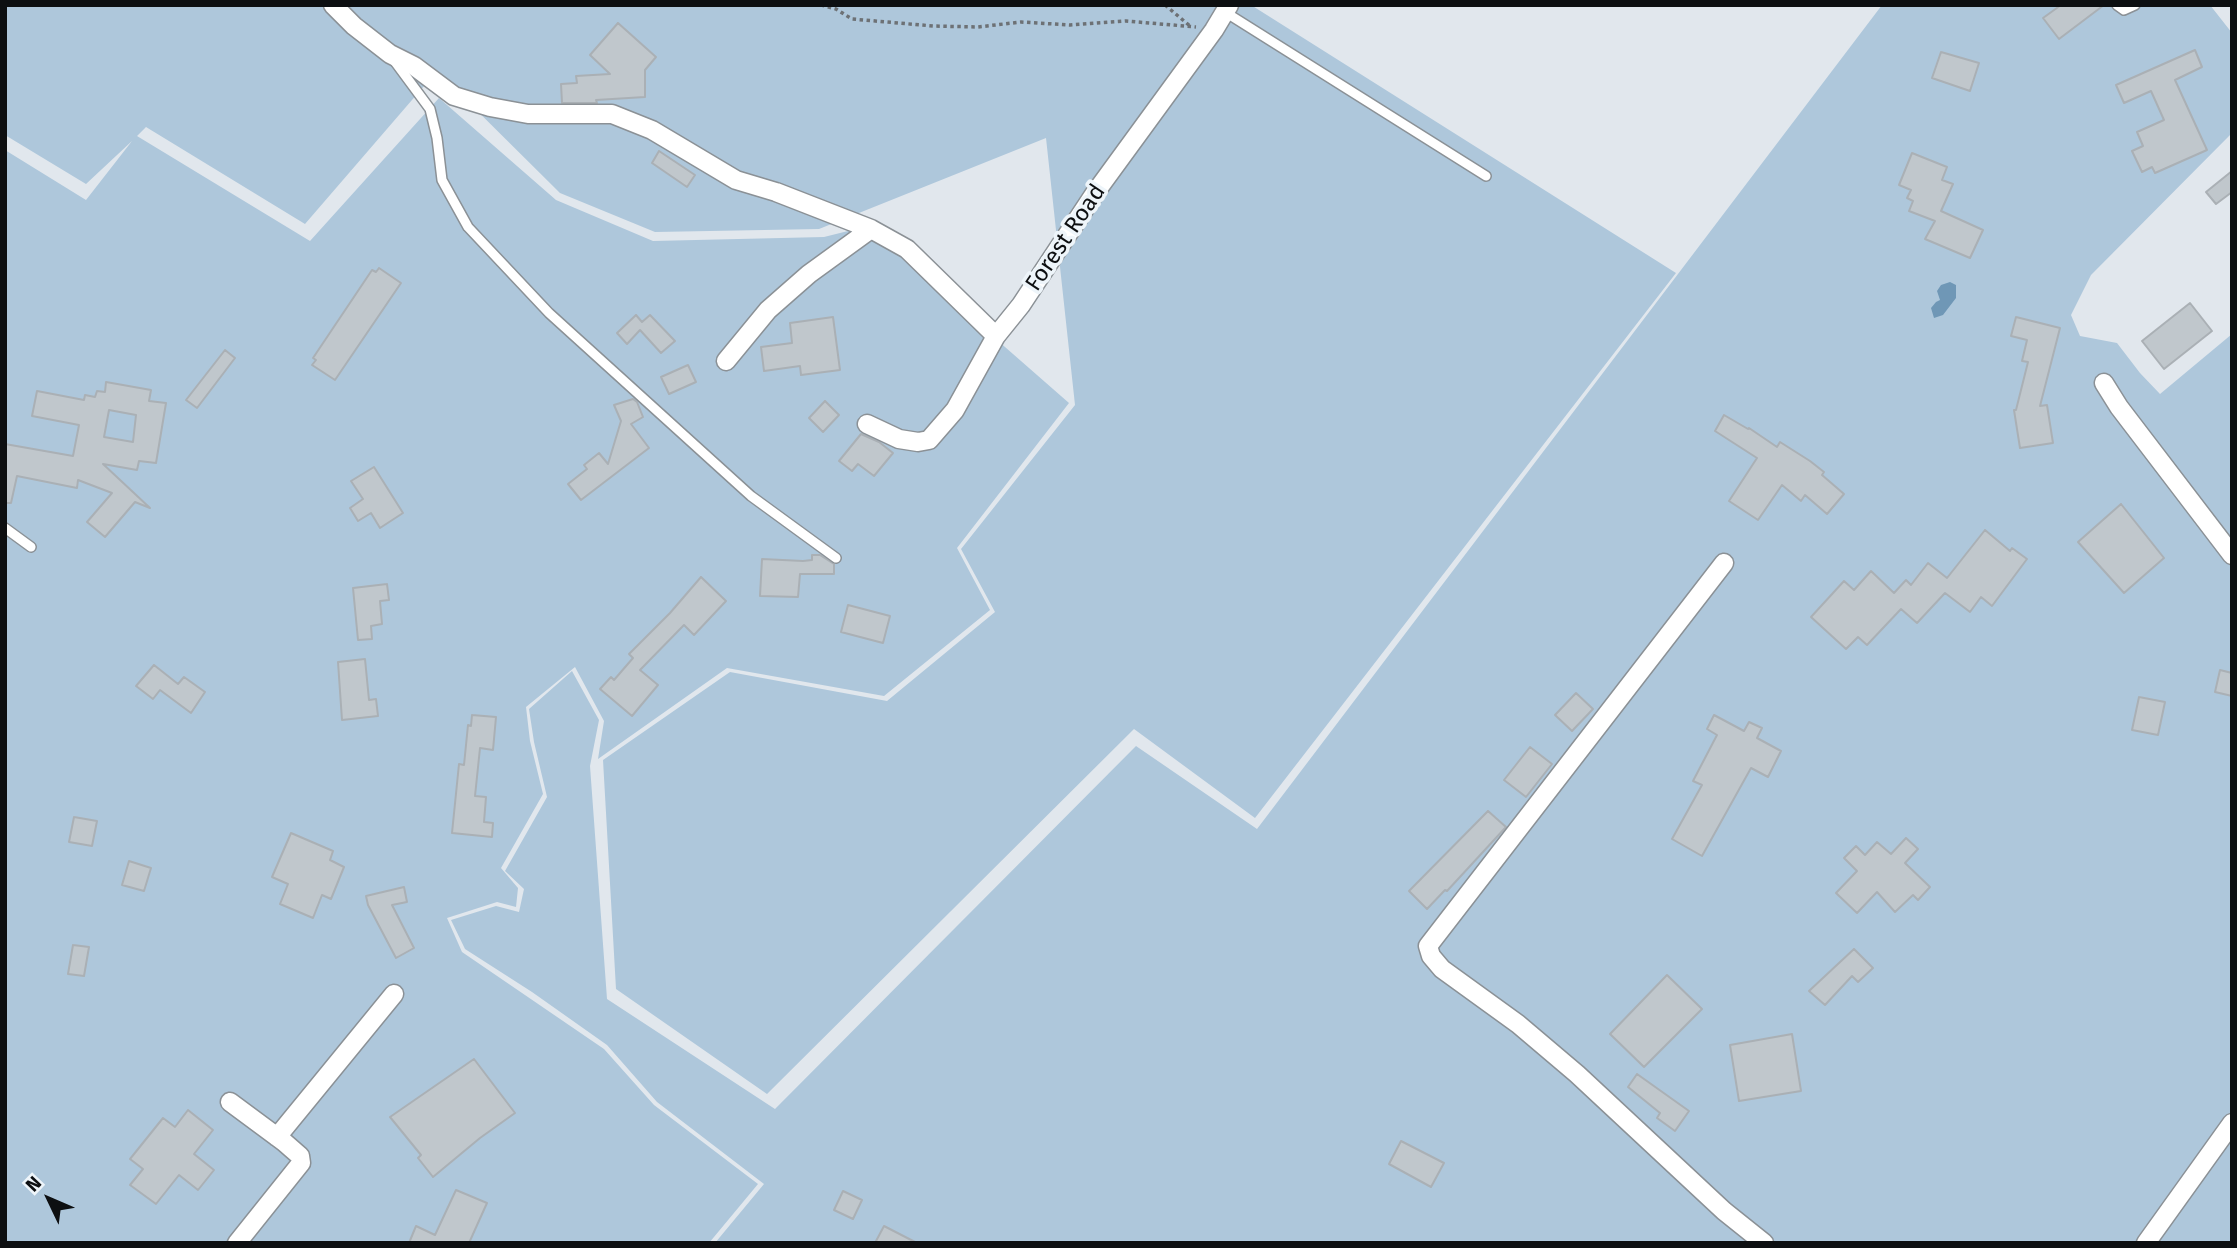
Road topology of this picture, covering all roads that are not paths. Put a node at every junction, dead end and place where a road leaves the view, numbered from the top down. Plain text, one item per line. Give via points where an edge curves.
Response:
1 (333, 5) edge
2 (2117, 5) edge
3 (2135, 5) edge
4 (1227, 8) edge
5 (390, 54) junction
6 (1486, 176) dead end
7 (871, 229) junction
8 (996, 336) junction
9 (726, 361) dead end
10 (2105, 383) dead end
11 (867, 424) dead end
12 (5, 528) edge
13 (31, 547) dead end
14 (2232, 555) edge
15 (836, 558) dead end
16 (1724, 563) dead end
17 (394, 994) dead end
18 (230, 1102) dead end
19 (2232, 1124) edge
20 (277, 1136) junction
21 (237, 1243) edge
22 (1765, 1243) edge
23 (2146, 1243) edge

1 - 5 street
2 - 3 lane via 2124,10
4 - 6 lane
4 - 8 street, Forest Road
5 - 7 street via 454,96 490,107 528,114 612,114 652,130 736,180
5 - 15 lane via 430,109 442,180 468,227 549,313 741,487
7 - 8 street via 907,250
7 - 9 street via 768,310
8 - 11 street, Forest Road via 954,410 929,440 899,439
10 - 14 street
12 - 13 lane
16 - 22 street via 1428,946 1442,969 1577,1074 1724,1211
17 - 20 street
18 - 20 street
19 - 23 street
20 - 21 street via 300,1156 301,1163

